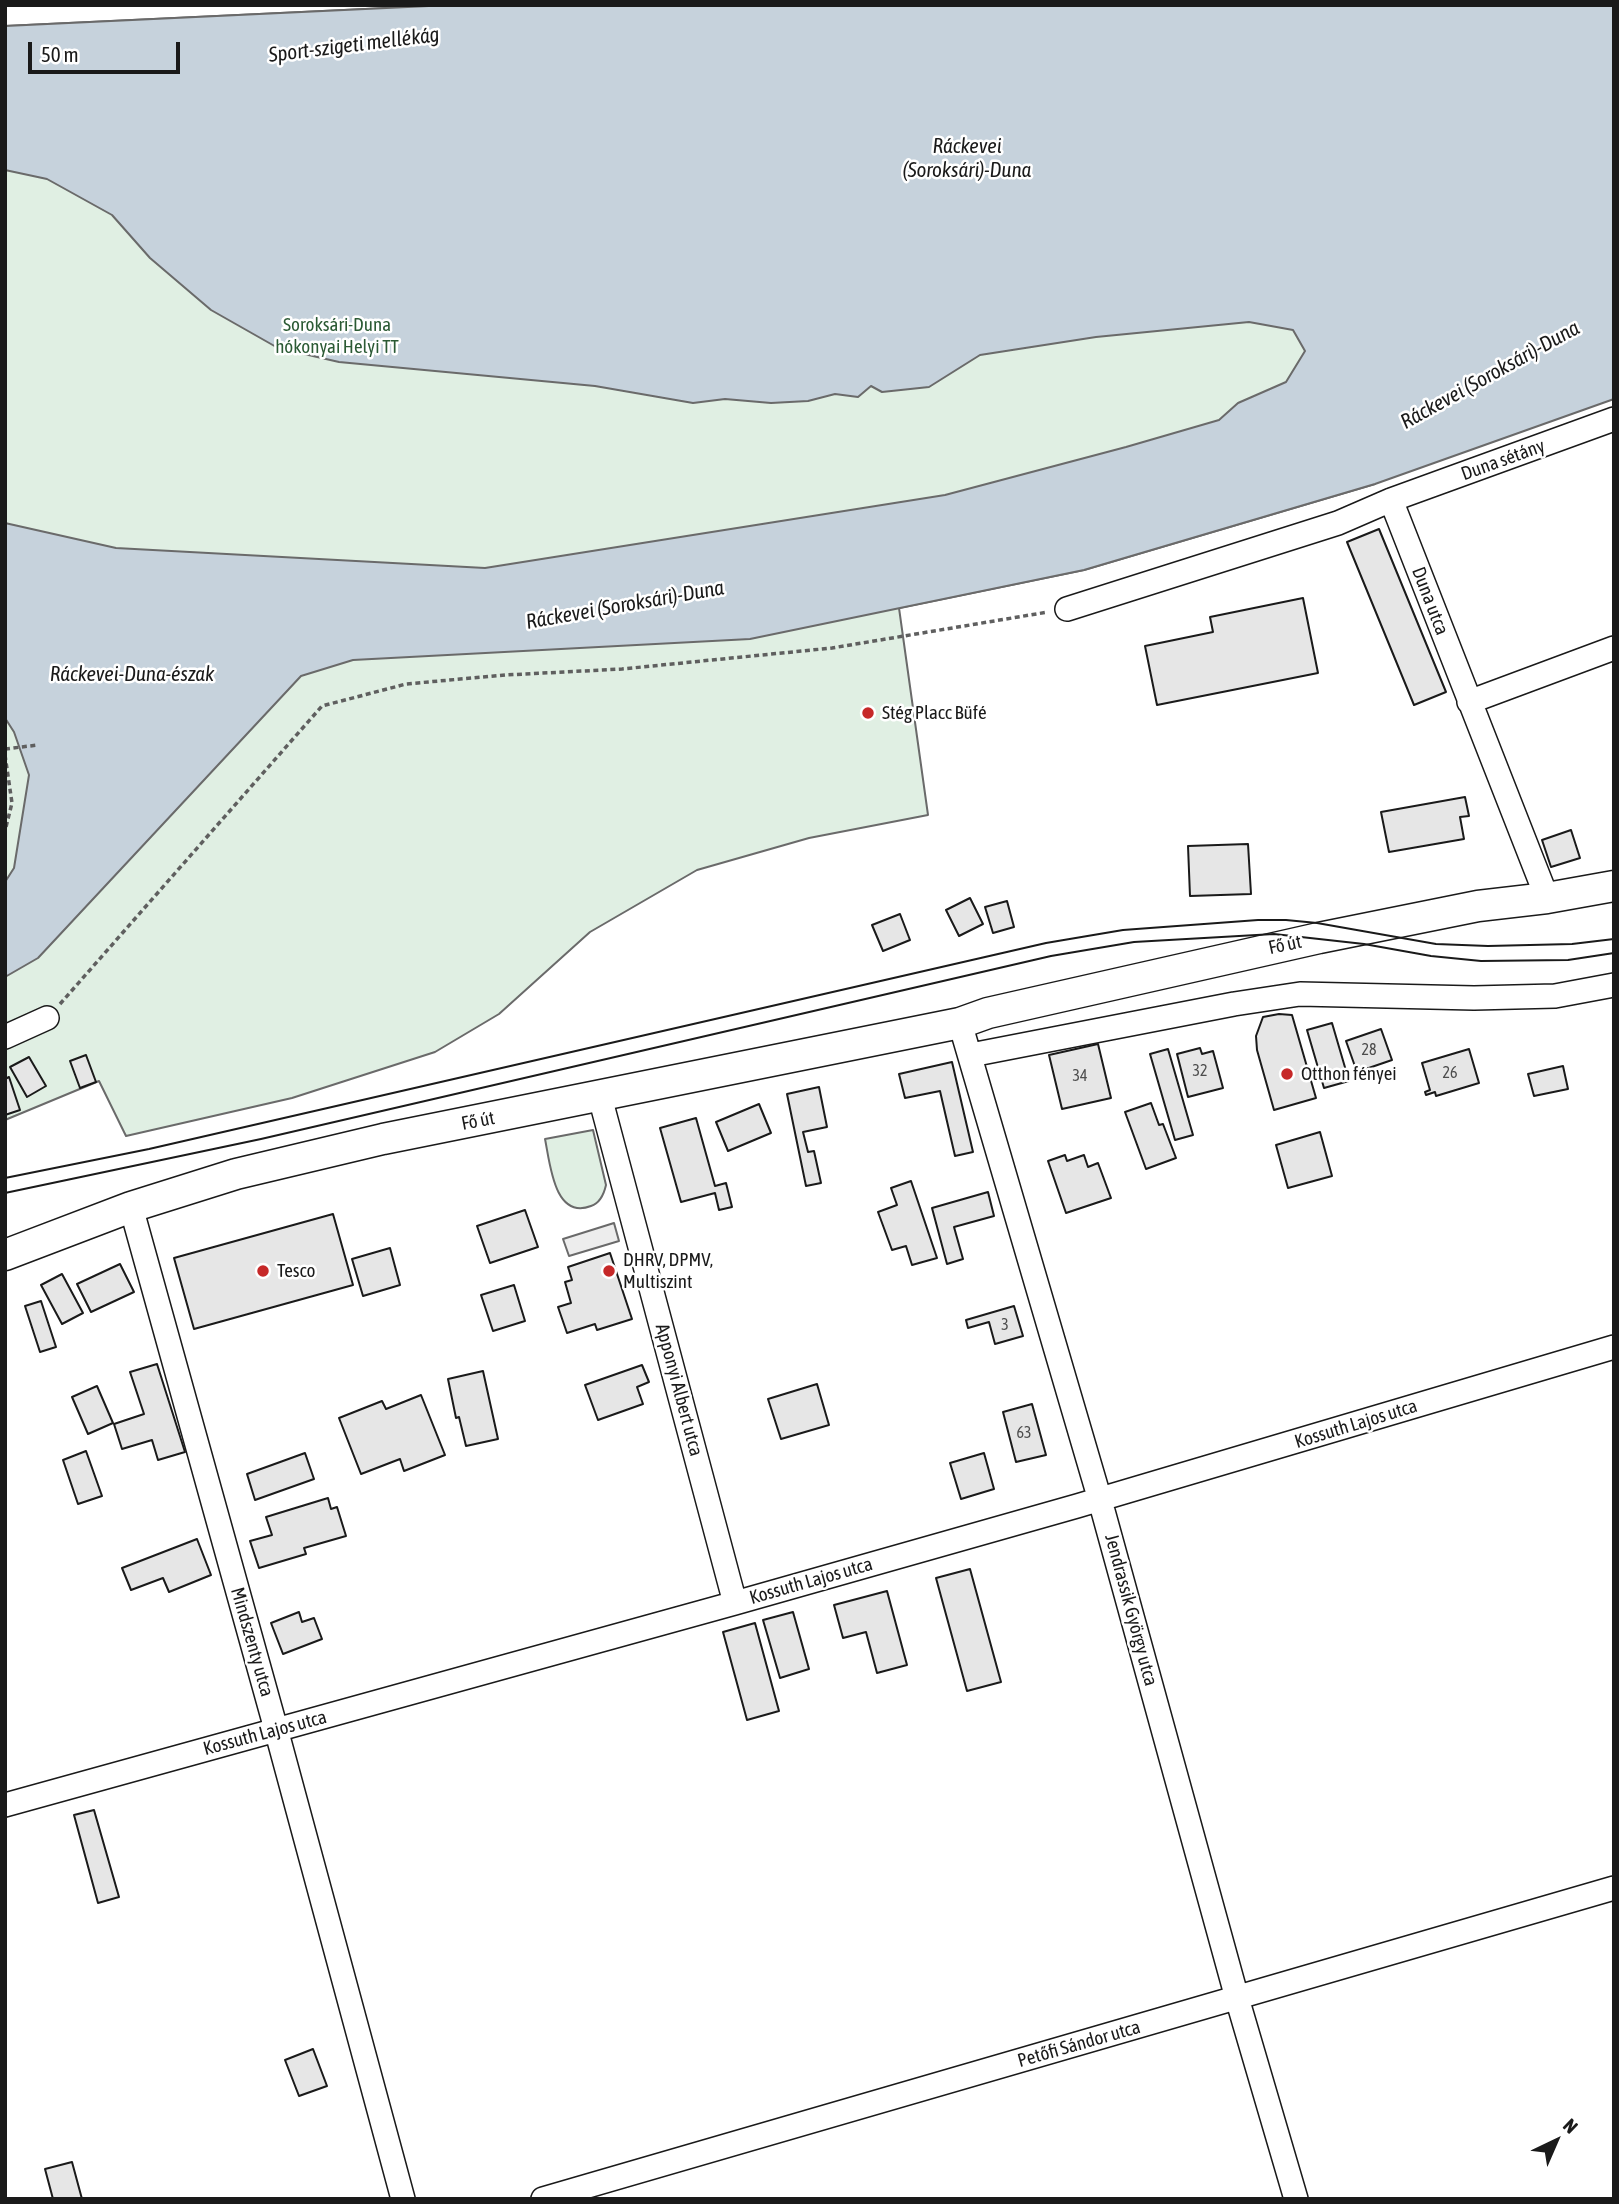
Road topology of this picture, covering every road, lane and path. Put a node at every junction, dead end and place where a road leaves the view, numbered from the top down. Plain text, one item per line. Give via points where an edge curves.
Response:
1 (1614, 419) edge
2 (1391, 500) junction
3 (1067, 609) joint
4 (1614, 648) edge
5 (1469, 702) junction
6 (38, 745) dead end
7 (5, 749) edge
8 (5, 755) edge
9 (5, 831) edge
10 (1614, 886) edge
11 (1614, 897) edge
12 (1547, 898) junction
13 (1614, 985) edge
14 (47, 1018) joint
15 (960, 1023) junction
16 (5, 1037) edge
17 (971, 1055) junction
18 (600, 1097) junction
19 (131, 1207) junction
20 (5, 1255) edge
21 (1614, 1347) edge
22 (1100, 1500) junction
23 (735, 1603) junction
24 (276, 1730) junction
25 (5, 1805) edge
26 (1614, 1888) edge
27 (1237, 1998) junction
28 (403, 2199) edge
29 (543, 2199) edge
30 (1296, 2199) edge

1 - 2 street, Duna sétány
2 - 3 street, Duna sétány via 1338,523
2 - 5 street, Duna utca
3 - 14 path via 819,650 406,684 322,706
4 - 5 street
5 - 12 street, Duna utca
6 - 7 path
8 - 9 path via 12,803
10 - 12 main road, Fő út
11 - 15 main road, Fő út via 1395,937 992,1022
12 - 15 main road, Fő út via 1478,906 1319,938
13 - 17 street via 1555,996 1474,999 1300,994
14 - 16 street
15 - 17 street, Jendrassik György utca
15 - 18 main road, Fő út
17 - 22 street, Jendrassik György utca
18 - 19 main road, Fő út via 289,1161
18 - 23 street, Apponyi Albert utca
19 - 20 main road, Fő út
19 - 24 street, Mindszenty utca
21 - 22 street, Kossuth Lajos utca
22 - 23 street, Kossuth Lajos utca
22 - 27 street, Jendrassik György utca
23 - 24 street, Kossuth Lajos utca
24 - 25 street, Kossuth Lajos utca
24 - 28 street, Mindszenty utca
26 - 27 street, Petőfi Sándor utca
27 - 29 street, Petőfi Sándor utca
27 - 30 street, Jendrassik György utca

